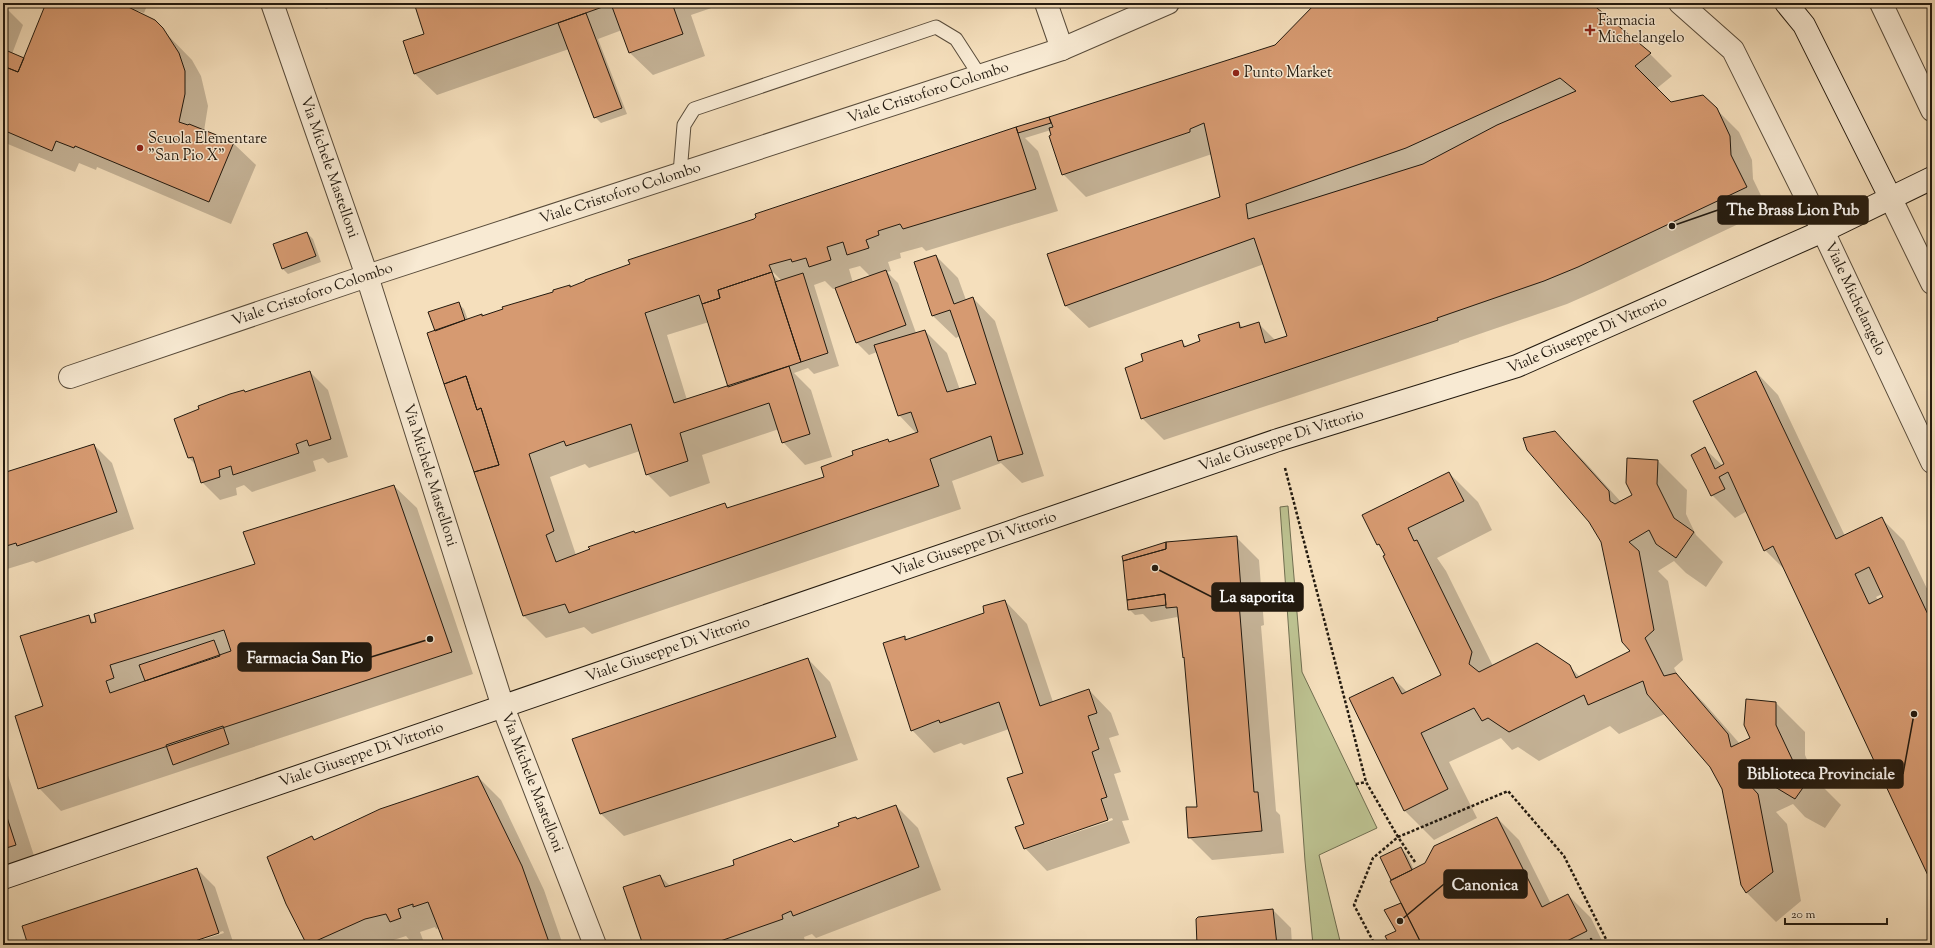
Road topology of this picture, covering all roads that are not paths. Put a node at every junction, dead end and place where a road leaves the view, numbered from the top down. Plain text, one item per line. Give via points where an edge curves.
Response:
1 (272, 3) edge
2 (1046, 3) edge
3 (1168, 3) edge
4 (1680, 3) edge
5 (1786, 3) edge
6 (1881, 3) edge
7 (1062, 49) junction
8 (980, 76) junction
9 (1932, 110) edge
10 (680, 174) junction
11 (1932, 178) edge
12 (1891, 199) junction
13 (1824, 231) junction
14 (367, 276) junction
15 (1932, 283) edge
16 (70, 377) dead end
17 (1932, 462) edge
18 (503, 707) junction
19 (3, 878) edge
20 (595, 945) edge

1 - 14 street, Via Michele Mastelloni
2 - 7 street
3 - 7 street, Viale Cristoforo Colombo
4 - 13 street, Viale Michelangelo via 1733,50
5 - 12 street via 1804,25
6 - 9 street
7 - 8 street, Viale Cristoforo Colombo
8 - 10 street, Viale Cristoforo Colombo
8 - 10 lane via 956,39 936,27 694,109 684,125
10 - 14 street, Viale Cristoforo Colombo
11 - 12 street, Viale Giuseppe Di Vittorio
12 - 13 street, Viale Giuseppe Di Vittorio
12 - 15 street
13 - 17 street, Viale Michelangelo
13 - 18 street, Viale Giuseppe Di Vittorio via 1517,366 1278,440
14 - 16 street, Viale Cristoforo Colombo
14 - 18 street, Via Michele Mastelloni
18 - 19 street, Viale Giuseppe Di Vittorio
18 - 20 street, Via Michele Mastelloni

